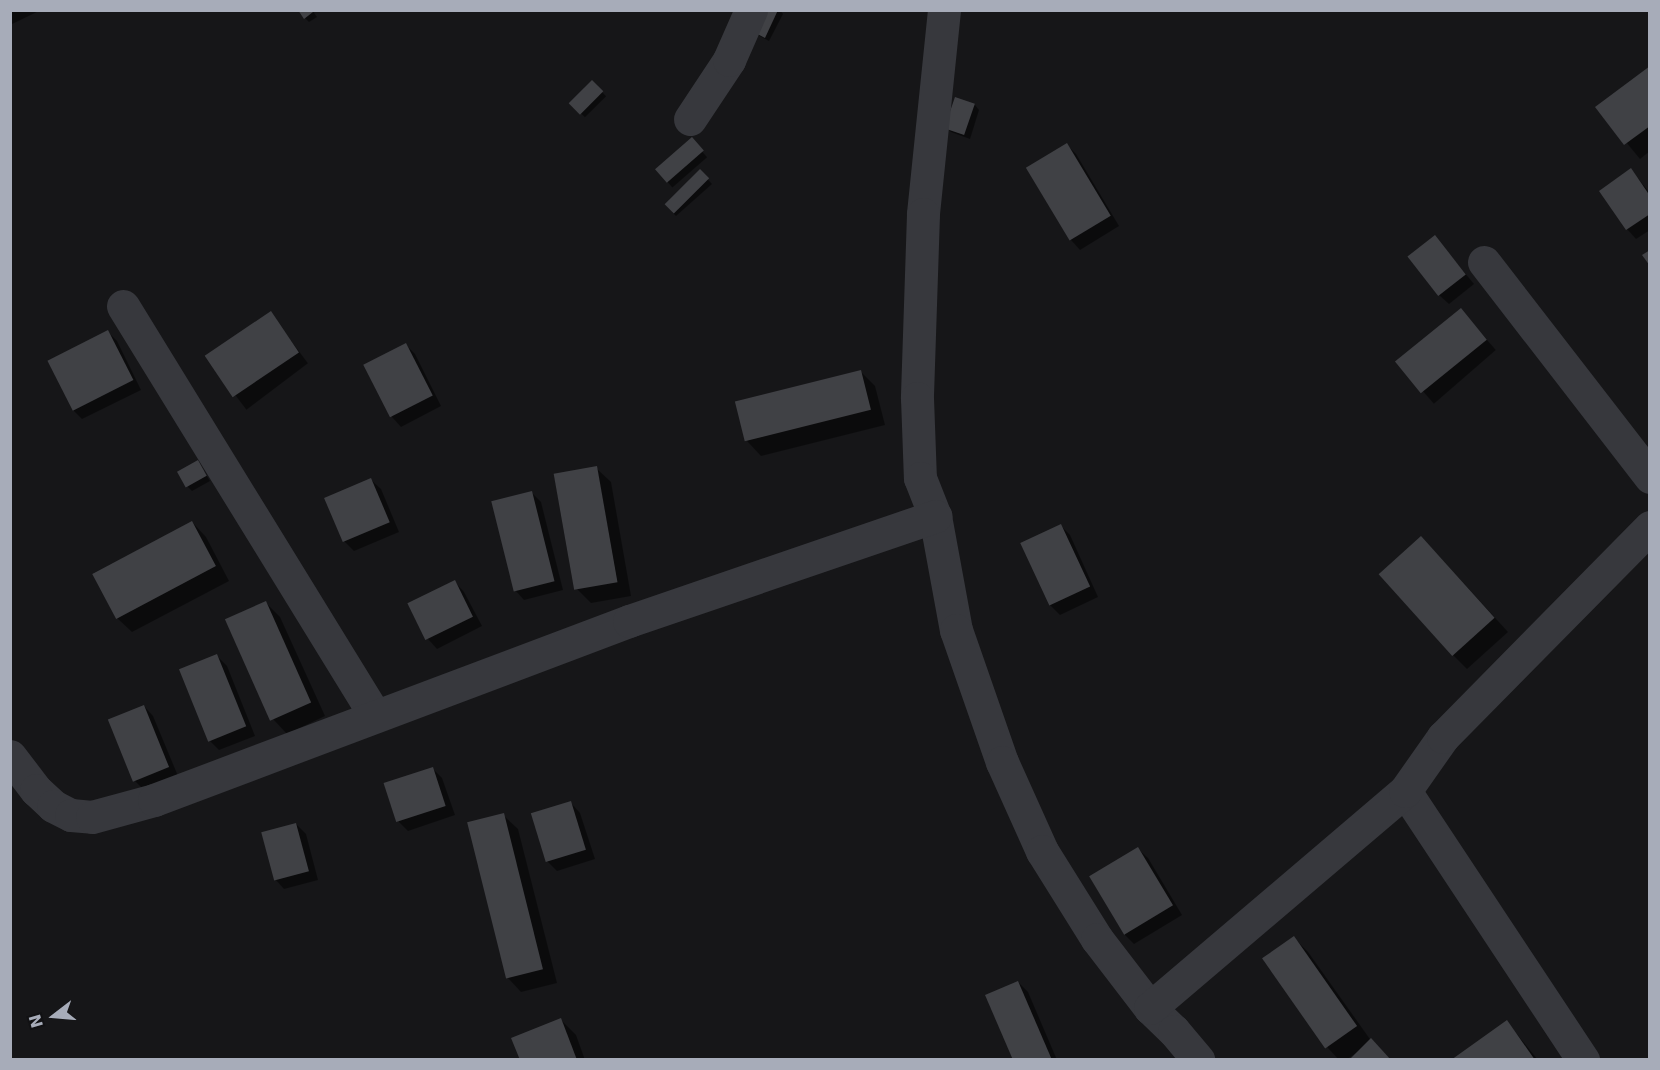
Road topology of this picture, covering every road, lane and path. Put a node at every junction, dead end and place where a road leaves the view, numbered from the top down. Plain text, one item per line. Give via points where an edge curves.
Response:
1 (751, 10) edge
2 (944, 10) edge
3 (690, 119) dead end
4 (1484, 262) dead end
5 (123, 306) dead end
6 (1650, 477) edge
7 (935, 516) junction
8 (1650, 527) edge
9 (375, 716) junction
10 (10, 756) edge
11 (1405, 791) junction
12 (1150, 1008) junction
13 (1198, 1059) edge
14 (1583, 1059) edge

1 - 3 street via 729,60
2 - 7 street via 923,214 917,398 920,478
4 - 6 street
5 - 9 street
7 - 9 street via 629,621
7 - 12 street via 956,630 1002,762 1042,851 1097,939
8 - 11 street via 1443,738
9 - 10 street via 154,800 92,818 71,815 53,806
11 - 12 street
11 - 14 street
12 - 13 street

